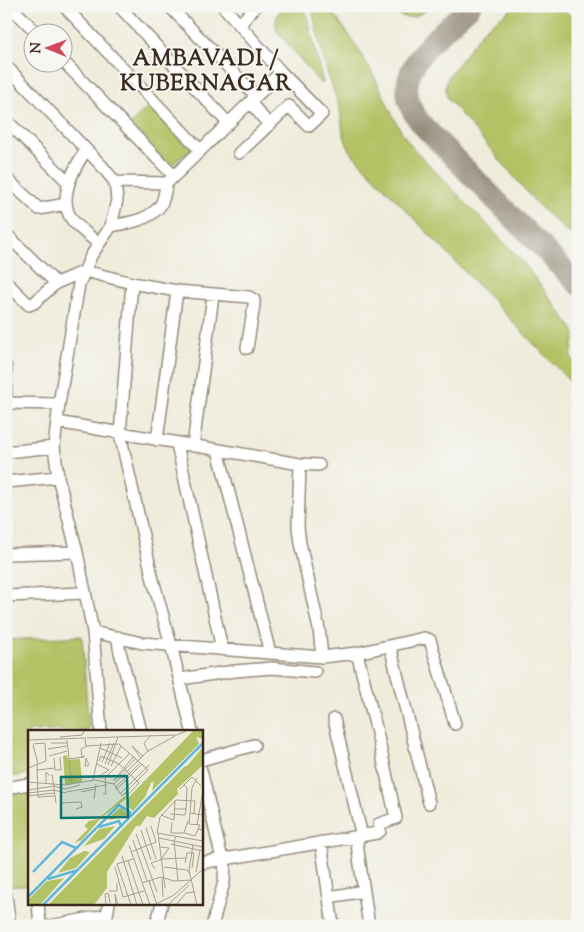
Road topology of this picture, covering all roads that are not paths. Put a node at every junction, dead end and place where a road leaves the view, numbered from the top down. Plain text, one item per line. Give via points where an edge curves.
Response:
1 (10, 6) edge
2 (64, 6) edge
3 (119, 6) edge
4 (169, 6) edge
5 (223, 6) edge
6 (256, 6) edge
7 (26, 22) edge
8 (240, 24) junction
9 (6, 66) edge
10 (72, 71) edge
11 (281, 72) junction
12 (253, 99) junction
13 (6, 120) edge
14 (228, 123) junction
15 (269, 125) junction
16 (86, 150) junction
17 (200, 150) junction
18 (239, 153) dead end
19 (6, 178) edge
20 (170, 179) junction
21 (115, 182) junction
22 (69, 183) junction
23 (66, 204) junction
24 (111, 226) junction
25 (6, 234) edge
26 (99, 244) junction
27 (84, 271) junction
28 (6, 282) edge
29 (56, 282) junction
30 (132, 283) junction
31 (177, 291) junction
32 (213, 295) junction
33 (247, 348) dead end
34 (6, 367) edge
35 (6, 403) edge
36 (59, 404) junction
37 (56, 422) junction
38 (120, 434) junction
39 (157, 440) junction
40 (177, 444) junction
41 (193, 446) junction
42 (54, 447) junction
43 (218, 450) junction
44 (6, 452) edge
45 (300, 464) junction
46 (319, 465) dead end
47 (58, 477) junction
48 (6, 482) edge
49 (77, 552) junction
50 (6, 554) edge
51 (86, 593) junction
52 (6, 596) edge
53 (93, 632) junction
54 (118, 638) junction
55 (172, 645) junction
56 (390, 646) junction
57 (222, 649) junction
58 (270, 653) junction
59 (357, 653) junction
60 (322, 657) junction
61 (315, 672) dead end
62 (180, 679) junction
63 (334, 719) dead end
64 (455, 724) dead end
65 (101, 730) edge
66 (141, 730) edge
67 (192, 730) edge
68 (254, 745) dead end
69 (202, 760) edge
70 (202, 774) edge
71 (28, 784) edge
72 (6, 788) edge
73 (429, 803) dead end
74 (359, 836) junction
75 (320, 842) junction
76 (224, 859) junction
77 (202, 863) edge
78 (364, 891) junction
79 (6, 896) edge
80 (329, 897) junction
81 (38, 904) edge
82 (162, 904) edge
83 (107, 915) edge
84 (10, 926) edge
85 (40, 926) edge
86 (50, 926) edge
87 (156, 926) edge
88 (212, 926) edge
89 (333, 926) edge
90 (369, 926) edge

1 - 7 street
2 - 17 street
3 - 14 street
4 - 12 street
5 - 8 street
6 - 8 street
8 - 11 street
9 - 16 street
10 - 20 street
11 - 12 street
11 - 15 street via 322,114 309,126 289,106
12 - 14 street
12 - 15 street
13 - 22 street
14 - 17 street
15 - 18 street
16 - 21 street
16 - 22 street
17 - 20 street
19 - 23 street via 39,209
20 - 21 street
20 - 24 street via 161,205 149,215 138,221
21 - 24 street via 117,200
22 - 23 street
23 - 26 street via 72,220
24 - 26 street
25 - 29 street
26 - 27 street
27 - 29 street
27 - 30 street
27 - 36 street via 79,284
28 - 29 street via 29,305
30 - 31 street
30 - 38 street
31 - 32 street
31 - 39 street
32 - 33 street via 254,300
32 - 41 street
34 - 35 street
35 - 36 street
36 - 37 street
37 - 38 street
37 - 42 street
38 - 39 street
38 - 55 street via 152,580
39 - 40 street
40 - 41 street
40 - 57 street
41 - 43 street
42 - 44 street
42 - 47 street
43 - 45 street
43 - 58 street
45 - 46 street
45 - 60 street via 298,527
47 - 48 street
47 - 49 street
49 - 50 street
49 - 51 street
51 - 52 street
51 - 53 street
53 - 54 street
53 - 65 street
54 - 55 street
54 - 66 street
55 - 57 street
55 - 62 street
56 - 59 street
56 - 64 street via 424,638 430,640
56 - 73 street
57 - 58 street
58 - 60 street
59 - 60 street
59 - 74 street via 396,818 379,824 380,832
61 - 62 street via 272,668
62 - 67 street
63 - 74 street
68 - 69 street
70 - 76 street
71 - 72 street
74 - 75 street
74 - 78 street
75 - 76 street
75 - 80 street
76 - 77 street
76 - 88 street via 224,882
78 - 80 street
78 - 90 street
79 - 84 street
80 - 89 street
81 - 85 street
82 - 87 street
83 - 86 street

